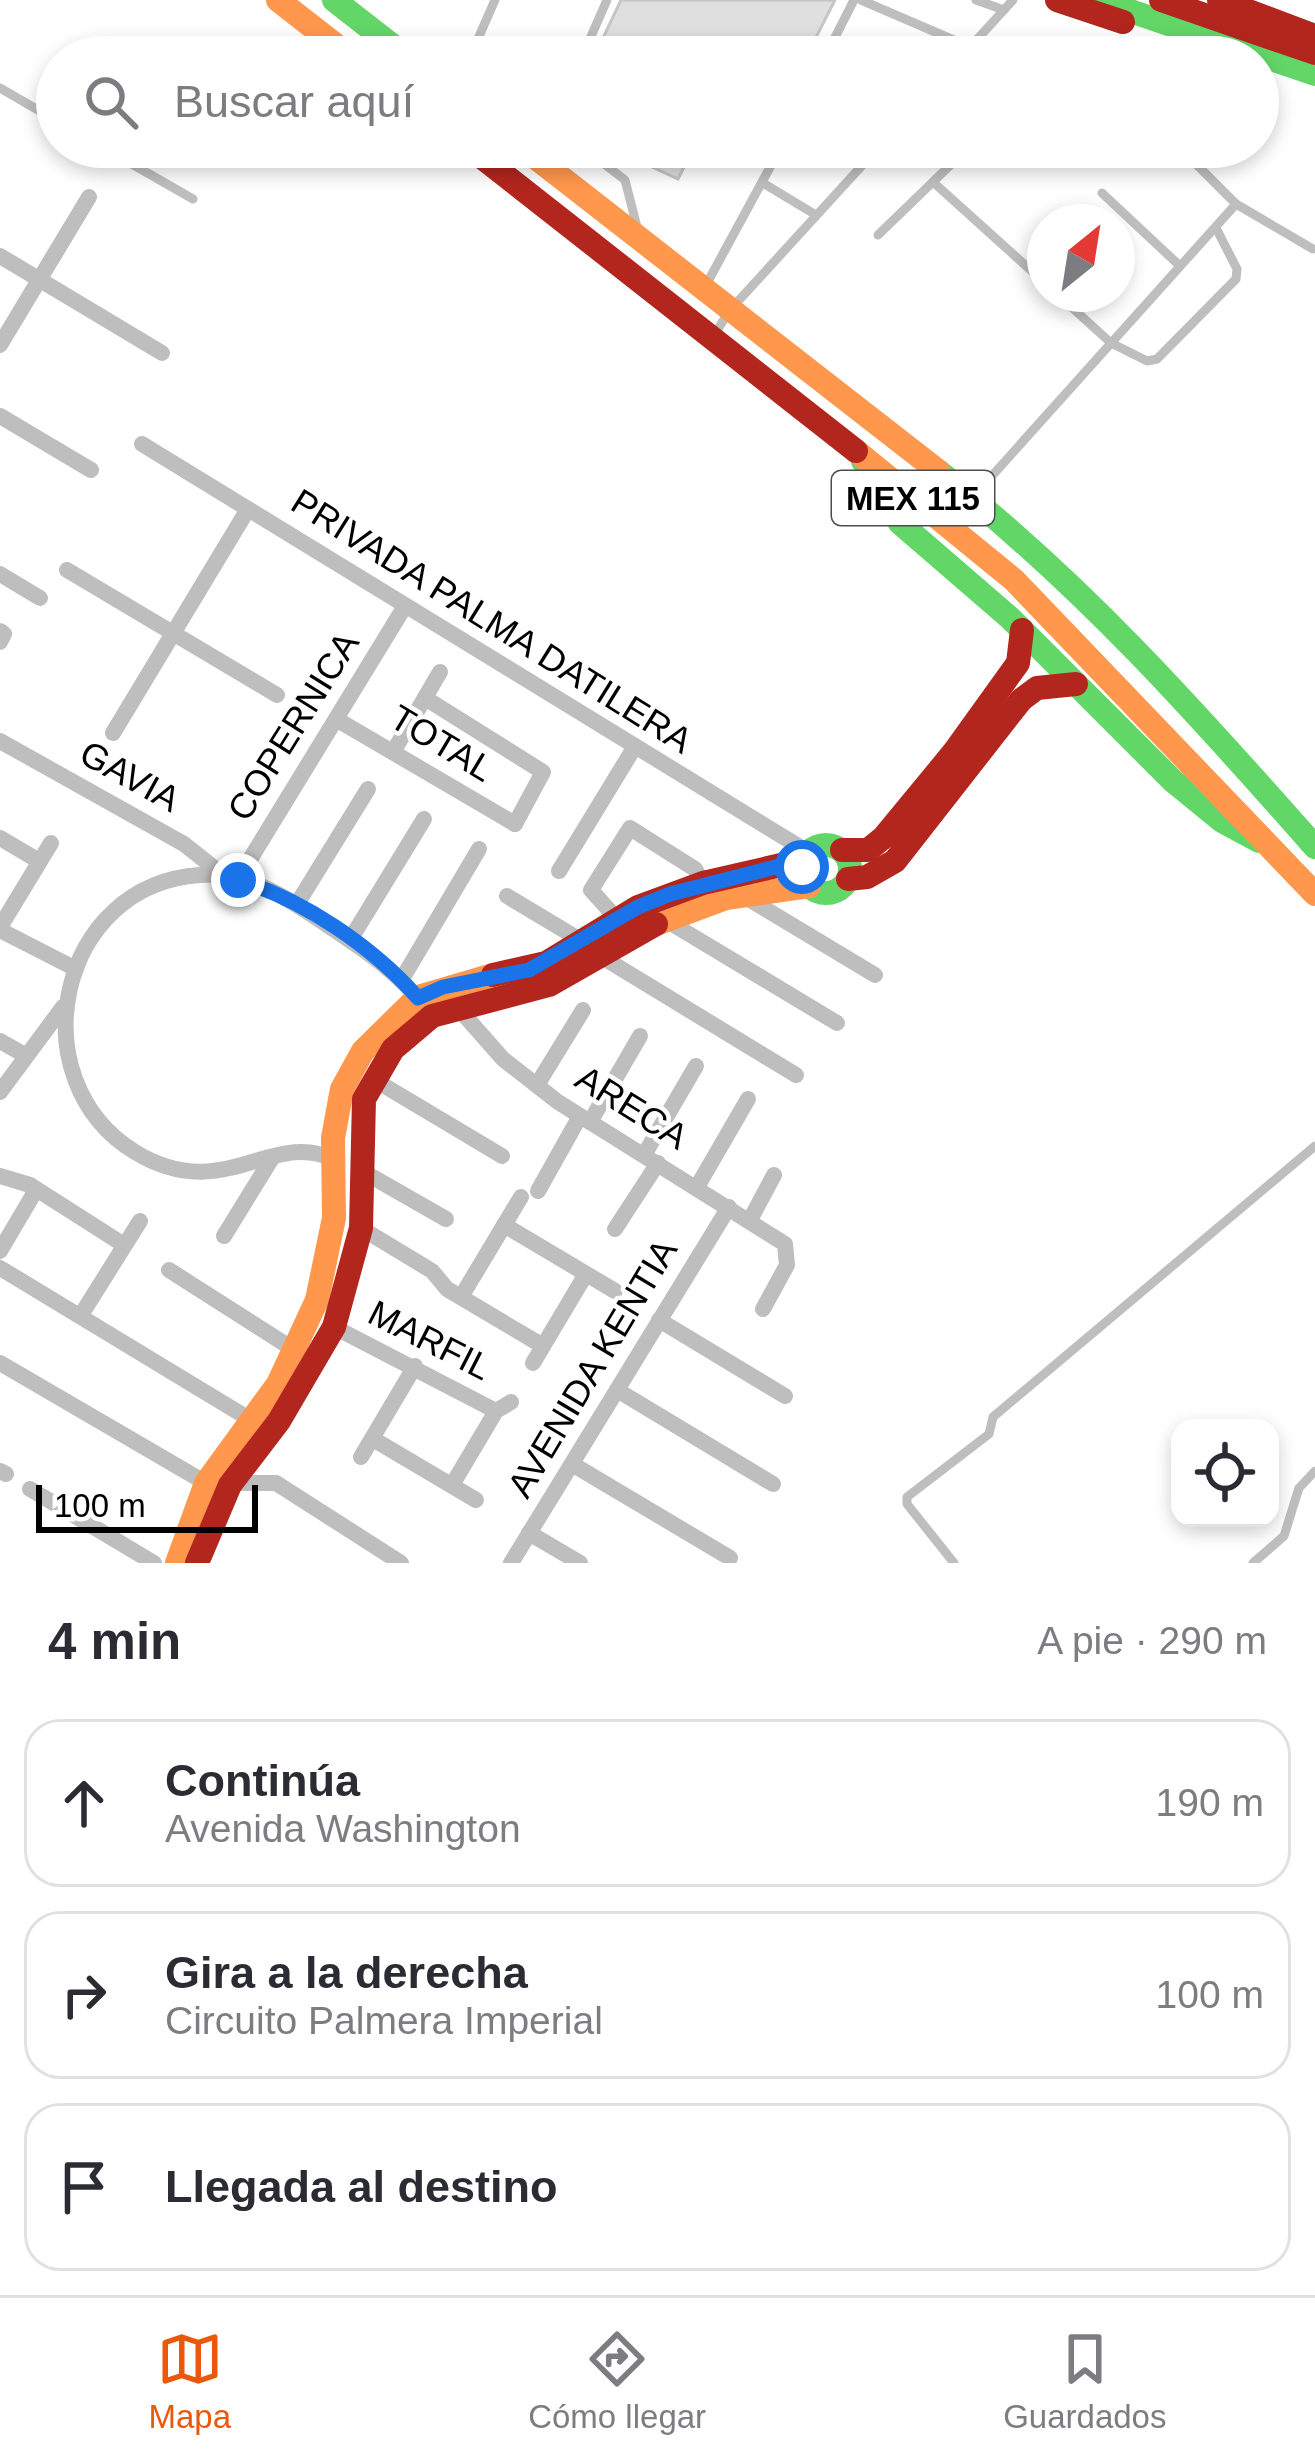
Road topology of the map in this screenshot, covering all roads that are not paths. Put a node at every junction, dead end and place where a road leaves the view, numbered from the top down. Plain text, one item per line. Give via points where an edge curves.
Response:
1 (278, 0) edge
2 (334, 0) edge
3 (495, 0) edge
4 (608, 0) edge
5 (858, 0) edge
6 (976, 0) edge
7 (1013, 0) edge
8 (1057, 0) edge
9 (1099, 0) edge
10 (1161, 0) edge
11 (1219, 0) edge
12 (1004, 10) junction
13 (324, 36) edge
14 (379, 36) edge
15 (479, 36) edge
16 (592, 36) edge
17 (837, 36) edge
18 (944, 36) edge
19 (980, 36) edge
20 (1164, 36) edge
21 (1204, 36) edge
22 (1266, 36) edge
23 (1315, 36) edge
24 (1279, 41) edge
25 (1315, 53) edge
26 (1279, 62) edge
27 (1315, 74) edge
28 (1279, 75) edge
29 (1315, 87) edge
30 (0, 88) edge
31 (36, 109) edge
32 (139, 168) edge
33 (497, 168) edge
34 (549, 168) edge
35 (609, 168) edge
36 (770, 168) edge
37 (860, 168) edge
38 (948, 168) edge
39 (1200, 168) edge
40 (933, 182) junction
41 (763, 183) junction
42 (1102, 193) dead end
43 (89, 197) dead end
44 (193, 199) dead end
45 (1236, 204) junction
46 (816, 215) junction
47 (1216, 228) junction
48 (878, 236) dead end
49 (640, 239) junction
50 (1314, 249) edge
51 (0, 256) edge
52 (1180, 266) junction
53 (1027, 267) edge
54 (39, 280) junction
55 (704, 289) junction
56 (680, 307) junction
57 (730, 310) junction
58 (1077, 312) edge
59 (714, 335) junction
60 (1111, 343) junction
61 (0, 345) edge
62 (162, 353) dead end
63 (0, 416) edge
64 (142, 444) dead end
65 (859, 454) junction
66 (91, 470) dead end
67 (972, 497) junction
68 (248, 509) junction
69 (67, 569) dead end
70 (0, 574) edge
71 (40, 598) dead end
72 (405, 606) junction
73 (1022, 630) junction
74 (0, 632) edge
75 (173, 633) junction
76 (0, 642) edge
77 (440, 672) dead end
78 (1076, 684) junction
79 (277, 695) dead end
80 (425, 698) junction
81 (336, 718) junction
82 (113, 733) dead end
83 (0, 741) edge
84 (634, 748) junction
85 (393, 752) junction
86 (368, 789) dead end
87 (424, 819) dead end
88 (0, 838) edge
89 (51, 843) dead end
90 (1266, 844) junction
91 (1315, 847) edge
92 (478, 849) dead end
93 (842, 850) junction
94 (806, 856) junction
95 (39, 861) junction
96 (559, 871) dead end
97 (231, 878) junction
98 (848, 879) junction
99 (703, 883) junction
100 (809, 886) junction
101 (742, 895) junction
102 (1315, 895) edge
103 (507, 896) dead end
104 (297, 904) junction
105 (616, 919) junction
106 (664, 919) junction
107 (0, 929) edge
108 (350, 940) junction
109 (581, 941) junction
110 (602, 957) junction
111 (76, 969) junction
112 (875, 975) dead end
113 (417, 998) junction
114 (63, 1006) junction
115 (458, 1008) junction
116 (583, 1010) dead end
117 (837, 1023) dead end
118 (640, 1036) dead end
119 (0, 1041) edge
120 (23, 1054) junction
121 (696, 1066) dead end
122 (796, 1075) dead end
123 (373, 1079) junction
124 (537, 1085) junction
125 (0, 1092) edge
126 (748, 1099) dead end
127 (585, 1119) junction
128 (1315, 1146) edge
129 (502, 1156) dead end
130 (273, 1157) junction
131 (651, 1159) junction
132 (335, 1160) junction
133 (362, 1171) junction
134 (774, 1175) dead end
135 (0, 1176) edge
136 (697, 1187) junction
137 (36, 1190) junction
138 (729, 1207) junction
139 (446, 1219) dead end
140 (750, 1220) junction
141 (140, 1221) dead end
142 (504, 1225) junction
143 (361, 1228) junction
144 (615, 1229) dead end
145 (224, 1236) dead end
146 (124, 1245) junction
147 (0, 1251) edge
148 (0, 1268) edge
149 (169, 1270) dead end
150 (586, 1274) junction
151 (615, 1291) dead end
152 (461, 1297) junction
153 (763, 1309) dead end
154 (86, 1318) junction
155 (659, 1320) junction
156 (334, 1327) junction
157 (543, 1346) junction
158 (296, 1352) junction
159 (0, 1363) edge
160 (533, 1363) dead end
161 (415, 1366) junction
162 (617, 1390) junction
163 (785, 1396) dead end
164 (251, 1420) junction
165 (373, 1438) junction
166 (361, 1457) dead end
167 (572, 1464) junction
168 (1315, 1471) edge
169 (218, 1484) junction
170 (773, 1484) dead end
171 (452, 1485) junction
172 (30, 1489) dead end
173 (476, 1500) dead end
174 (530, 1533) junction
175 (730, 1558) dead end
176 (154, 1563) edge
177 (177, 1563) edge
178 (197, 1563) edge
179 (401, 1563) edge
180 (511, 1563) edge
181 (580, 1563) edge
182 (954, 1563) edge
183 (1252, 1563) edge

1 - 13 main road
2 - 14 main road
3 - 15 lane
4 - 16 lane
5 - 17 lane
5 - 18 lane
6 - 12 lane
7 - 12 lane
8 - 20 main road
9 - 21 main road
10 - 22 main road
11 - 23 main road
12 - 19 lane
24 - 25 main road
26 - 27 main road
28 - 29 main road
30 - 31 lane
32 - 44 lane
33 - 56 main road, MEX 115
34 - 49 main road, MEX 115
35 - 49 lane via 625,180
36 - 41 lane
37 - 46 lane
38 - 40 lane
39 - 45 lane
40 - 48 lane
40 - 53 lane
41 - 46 lane
41 - 55 lane
42 - 52 lane
43 - 54 street
45 - 47 lane
45 - 50 lane
46 - 57 lane
47 - 52 lane
47 - 60 lane via 1236,279 1157,358
49 - 55 main road, MEX 115
51 - 54 street
52 - 60 lane
54 - 61 street
54 - 62 street
55 - 56 lane
55 - 57 main road, MEX 115
56 - 59 main road, MEX 115
57 - 59 lane
57 - 67 main road, MEX 115
58 - 60 lane
59 - 65 main road, MEX 115
60 - 67 lane
63 - 66 street
64 - 68 street, PRIVADA PALMA DATILERA
65 - 73 main road via 900,523
65 - 90 main road, MEX 115 via 1014,580
67 - 91 main road, MEX 115 via 1161,672
68 - 72 street, PRIVADA PALMA DATILERA
68 - 75 street
69 - 75 street
70 - 71 street
72 - 81 street, COPERNICA
72 - 84 street, PRIVADA PALMA DATILERA
73 - 78 main road
73 - 93 main road via 1009,677 898,821 868,850
74 - 76 street
75 - 79 street
75 - 82 street
77 - 80 street
78 - 90 main road via 1174,781
78 - 98 main road via 1037,688 1021,700 896,861
80 - 85 street
80 - 85 street, TOTAL via 543,772 518,830
81 - 85 street, TOTAL
81 - 97 street, COPERNICA
83 - 97 street, GAVIA
84 - 94 street, PRIVADA PALMA DATILERA
84 - 96 street
86 - 104 street
87 - 108 street
88 - 95 street
89 - 95 street
90 - 102 main road, MEX 115
92 - 113 street
93 - 94 main road via 825,844
93 - 98 main road
94 - 99 main road
94 - 100 main road
95 - 107 street
97 - 104 street
97 - 111 street via 185,878 127,903 91,938
98 - 100 main road via 831,893
99 - 105 main road
99 - 105 street via 695,868 630,828 591,890
100 - 101 main road
101 - 106 main road
101 - 112 street
103 - 109 street
104 - 108 street
105 - 109 main road
106 - 110 main road
106 - 117 street
107 - 111 street
108 - 113 street
109 - 113 main road via 529,970
110 - 115 main road via 549,985
110 - 122 street
111 - 114 street
113 - 115 main road
113 - 123 main road
113 - 132 main road via 363,1051 342,1089
114 - 120 street
114 - 130 street via 80,1099 136,1153 206,1174
115 - 124 street, ARECA
116 - 124 street
118 - 127 street
119 - 120 street
120 - 125 street
121 - 131 street
123 - 129 street
123 - 133 main road via 361,1126
124 - 127 street, ARECA
126 - 136 street
127 - 131 street, ARECA
127 - 142 street
128 - 182 lane via 907,1497
130 - 132 street via 304,1149
130 - 145 street
131 - 136 street, ARECA
131 - 144 street
132 - 158 main road via 327,1252
133 - 139 street
133 - 143 main road
134 - 140 street
135 - 137 street
136 - 138 street, ARECA
137 - 146 street
137 - 147 street
138 - 140 street, ARECA
138 - 155 street, AVENIDA KENTIA
140 - 153 street, ARECA via 785,1244 787,1265
141 - 146 street
142 - 150 street
142 - 152 street
143 - 152 street
143 - 156 main road
146 - 154 street
148 - 154 street
149 - 158 street
150 - 151 street
150 - 157 street
152 - 157 street
154 - 164 street
155 - 162 street, AVENIDA KENTIA
155 - 163 street
156 - 161 street, MARFIL
156 - 169 main road via 279,1421
157 - 160 street
158 - 164 main road
159 - 169 street
161 - 165 street
161 - 171 street, MARFIL via 503,1406
162 - 167 street, AVENIDA KENTIA
162 - 170 street
164 - 169 main road
165 - 166 street
165 - 171 street
167 - 174 street, AVENIDA KENTIA
167 - 175 street
168 - 183 lane via 1299,1488 1283,1536
169 - 177 main road
169 - 178 main road
169 - 179 street via 276,1483
171 - 173 street
172 - 176 street
174 - 180 street, AVENIDA KENTIA
174 - 181 street

